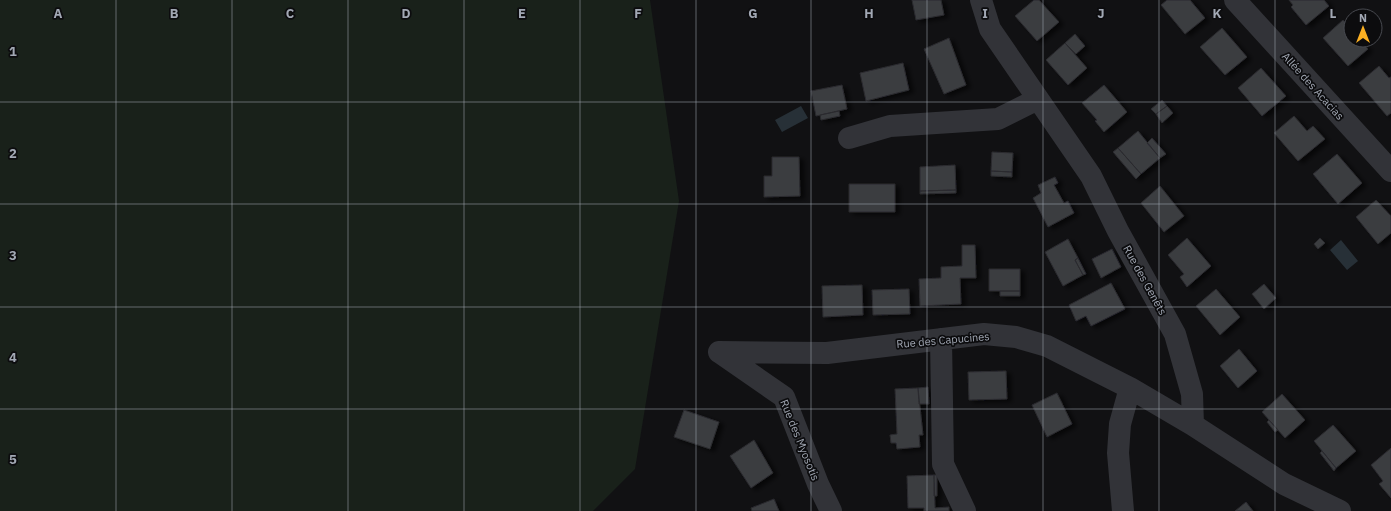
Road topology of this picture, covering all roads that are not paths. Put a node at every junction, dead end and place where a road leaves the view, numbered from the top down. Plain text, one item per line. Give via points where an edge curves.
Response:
1 (981, 0) edge
2 (1235, 0) edge
3 (1038, 99) junction
4 (849, 138) dead end
5 (1391, 171) edge
6 (941, 339) junction
7 (719, 352) joint
8 (1130, 388) junction
9 (1193, 425) junction
10 (831, 511) edge
11 (965, 511) edge
12 (1123, 511) edge
13 (1340, 511) edge

1 - 3 street, Rue des Genêts via 990,29
2 - 5 street, Allée des Acacias
3 - 4 street via 998,119 890,126
3 - 9 street, Rue des Genêts via 1091,176 1175,334 1192,394
6 - 7 street, Rue des Capucines via 827,353
6 - 8 street, Rue des Capucines via 984,334 1016,337 1047,346
6 - 11 street via 943,464
7 - 10 street, Rue des Myosotis via 784,397
8 - 9 street, Rue des Capucines
8 - 12 street via 1120,424 1118,453
9 - 13 street via 1284,484

